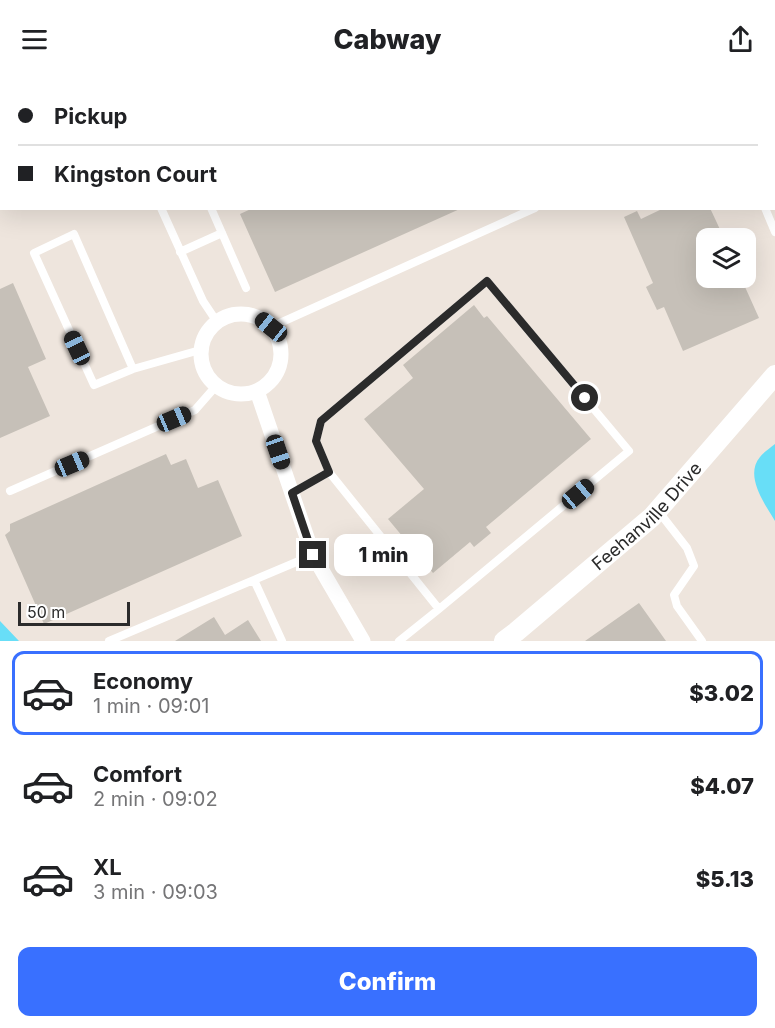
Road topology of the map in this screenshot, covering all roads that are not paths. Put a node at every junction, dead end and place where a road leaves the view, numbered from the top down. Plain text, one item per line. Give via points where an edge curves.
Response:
1 (161, 210) edge
2 (212, 210) edge
3 (531, 210) edge
4 (766, 210) edge
5 (775, 232) edge
6 (222, 233) junction
7 (180, 252) junction
8 (246, 288) dead end
9 (217, 322) junction
10 (271, 327) junction
11 (200, 350) junction
12 (133, 369) junction
13 (775, 375) edge
14 (216, 386) junction
15 (257, 391) junction
16 (329, 472) junction
17 (10, 491) dead end
18 (292, 493) junction
19 (658, 510) junction
20 (313, 555) junction
21 (254, 580) junction
22 (439, 609) junction
23 (109, 641) edge
24 (282, 641) edge
25 (363, 641) edge
26 (399, 641) edge
27 (504, 641) edge
28 (702, 641) edge

1 - 7 lane
2 - 6 lane
3 - 10 lane
4 - 5 lane
6 - 7 lane
6 - 8 lane
7 - 9 lane
9 - 10 street via 227,316 250,315
9 - 11 street via 209,329
10 - 15 street via 278,338 280,362 276,374
11 - 12 lane
11 - 14 street via 206,376
12 - 12 lane via 94,385 34,253 74,234
13 - 19 street, Feehanville Drive
14 - 15 street via 236,394
14 - 17 lane via 195,411
15 - 18 street
16 - 18 lane
16 - 22 lane
16 - 22 lane via 316,441 321,421 487,281 629,451
18 - 20 street
19 - 27 street, Feehanville Drive
19 - 28 lane via 687,548 694,566 674,595 676,606
20 - 21 lane
20 - 25 street
21 - 23 lane
21 - 24 lane
22 - 26 lane

